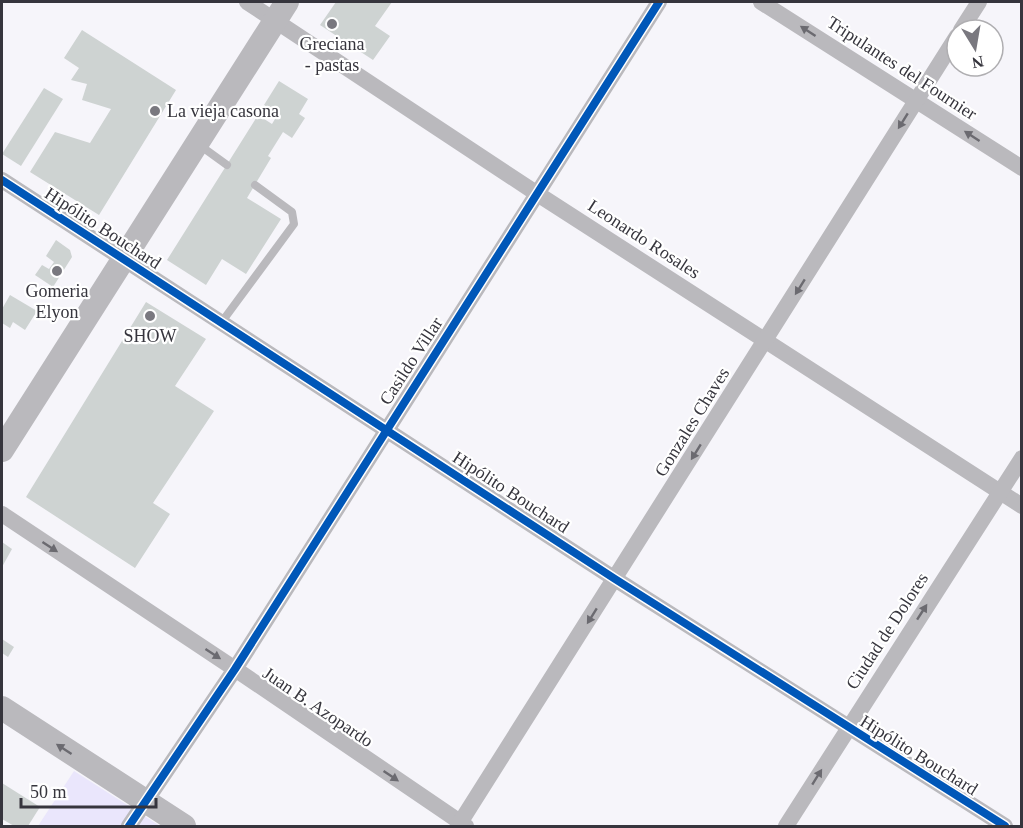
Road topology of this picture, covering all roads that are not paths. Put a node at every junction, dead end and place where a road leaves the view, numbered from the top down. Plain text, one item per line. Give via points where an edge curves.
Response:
1 (247, 2) edge
2 (659, 2) edge
3 (761, 2) edge
4 (979, 2) edge
5 (281, 10) edge
6 (969, 18) edge
7 (945, 55) edge
8 (916, 100) junction
9 (197, 143) junction
10 (227, 165) dead end
11 (1022, 168) edge
12 (2, 180) edge
13 (255, 185) dead end
14 (536, 193) junction
15 (123, 260) junction
16 (221, 322) junction
17 (766, 342) junction
18 (386, 428) junction
19 (2, 450) edge
20 (1022, 458) edge
21 (999, 492) junction
22 (1022, 506) edge
23 (2, 514) edge
24 (615, 579) junction
25 (235, 669) junction
26 (2, 708) edge
27 (848, 728) junction
28 (146, 802) junction
29 (461, 825) edge
30 (129, 826) edge
31 (184, 826) edge
32 (786, 826) edge
33 (1005, 826) edge

1 - 5 street, Leonardo Rosales
2 - 14 street, Casildo Villar
8 -> 3 street, Tripulantes del Fournier
4 - 6 street
5 - 9 main road
5 - 14 street, Leonardo Rosales
7 - 8 street, Gonzales Chaves
11 -> 8 street, Tripulantes del Fournier
8 -> 17 street, Gonzales Chaves
9 - 10 lane
9 - 15 main road
12 - 15 street, Hipólito Bouchard
13 - 16 lane via 292,212 294,224
14 - 17 street, Leonardo Rosales
14 - 18 street, Casildo Villar
15 - 16 street, Hipólito Bouchard
15 - 19 main road
16 - 18 street, Hipólito Bouchard
17 - 21 street, Leonardo Rosales
17 -> 24 street, Gonzales Chaves
18 - 24 street, Hipólito Bouchard
18 - 25 street, Casildo Villar
20 - 21 street, Ciudad de Dolores
21 - 22 street, Leonardo Rosales
27 -> 21 street, Ciudad de Dolores
23 -> 25 street, Juan B. Azopardo
24 - 27 street, Hipólito Bouchard
24 -> 29 street, Gonzales Chaves
25 - 28 street, Casildo Villar
25 -> 29 street, Juan B. Azopardo
28 -> 26 main road
32 -> 27 street, Ciudad de Dolores
27 - 33 street, Hipólito Bouchard
28 - 30 street, Casildo Villar
28 - 31 main road

